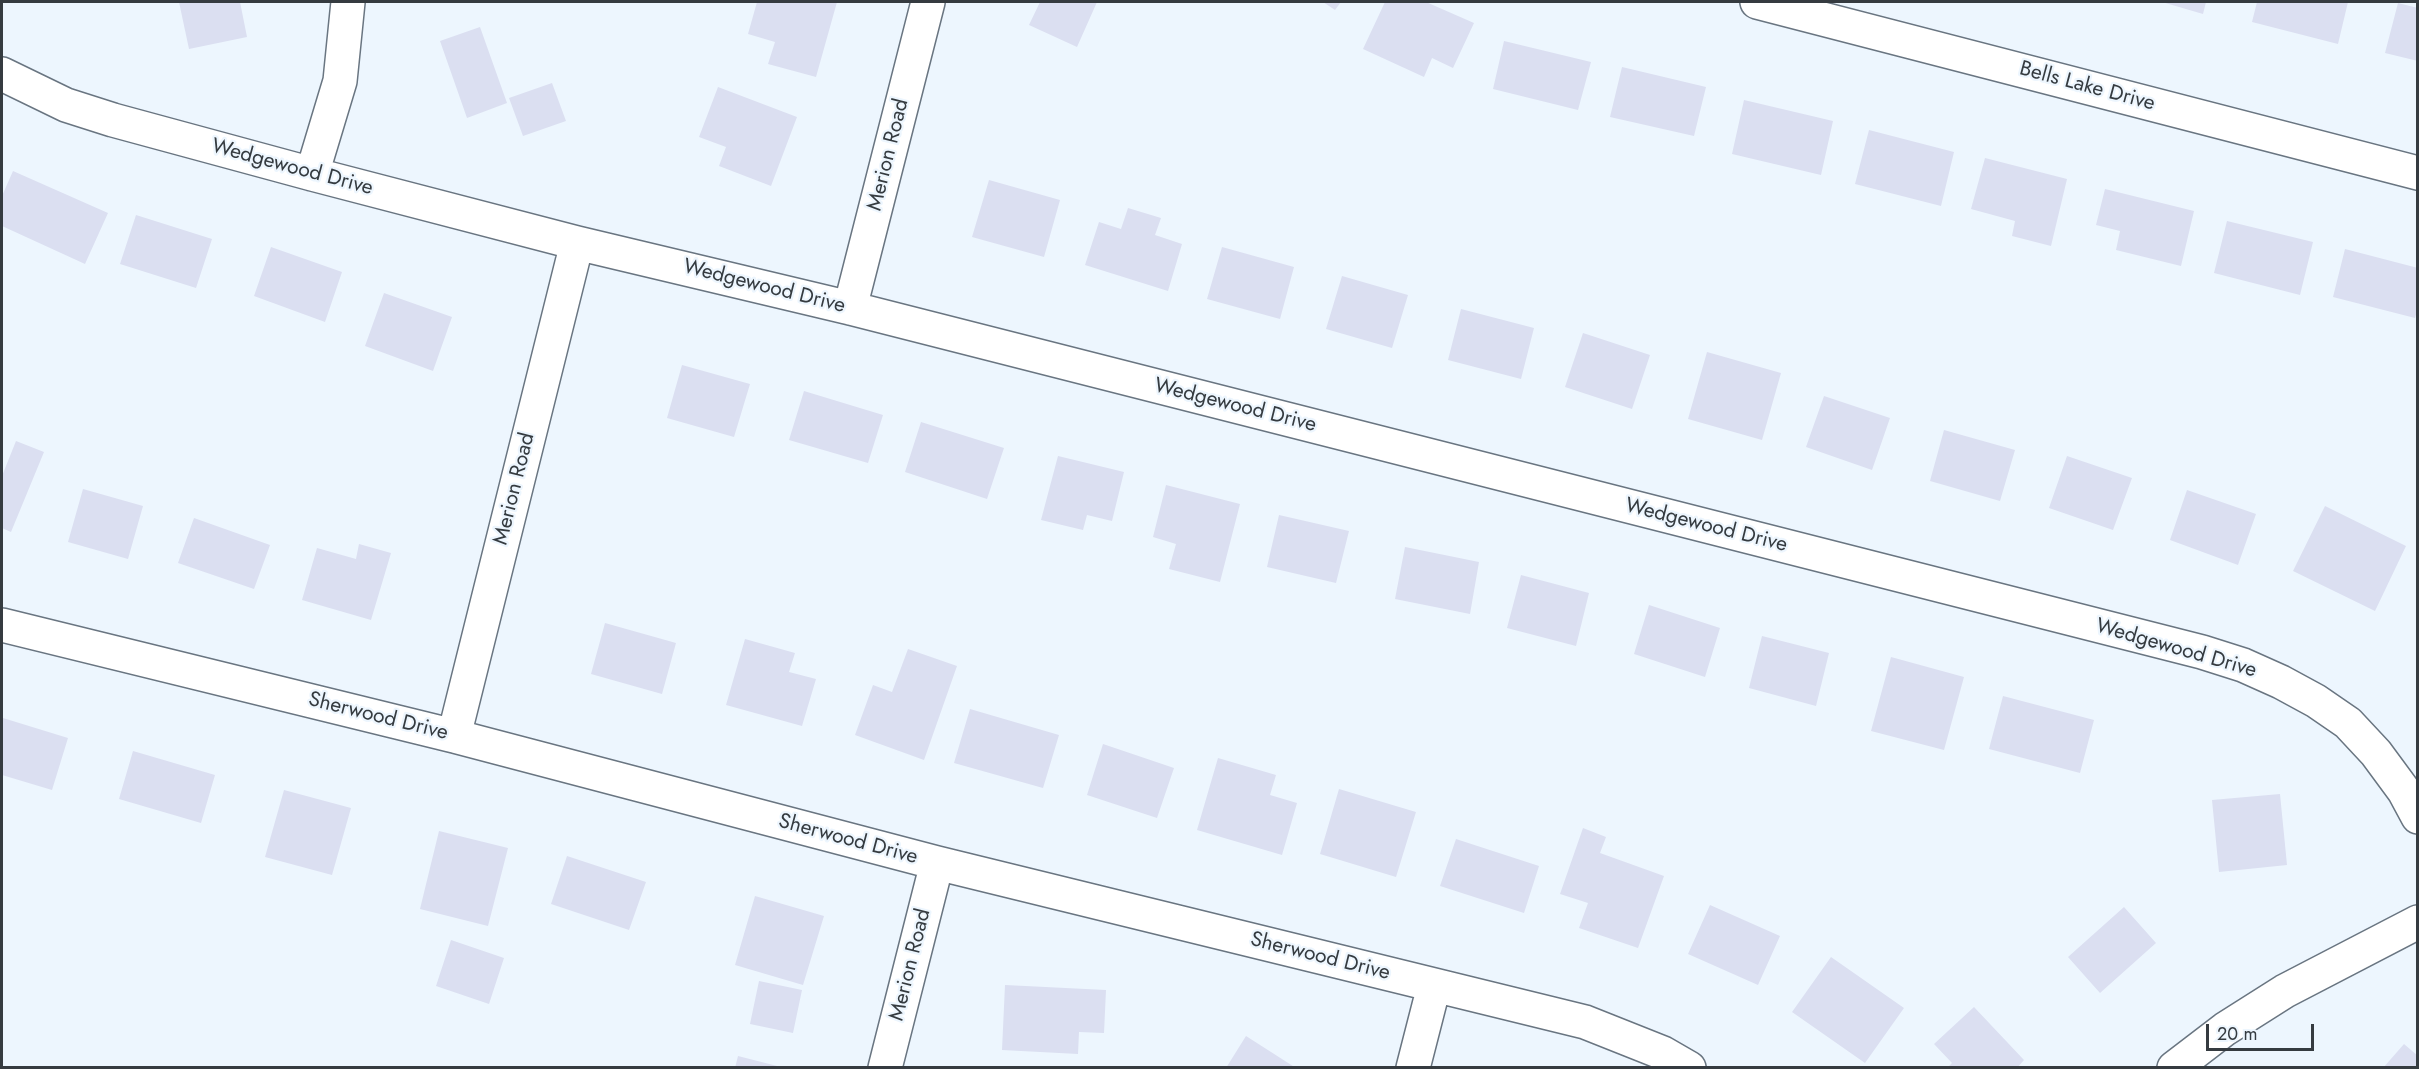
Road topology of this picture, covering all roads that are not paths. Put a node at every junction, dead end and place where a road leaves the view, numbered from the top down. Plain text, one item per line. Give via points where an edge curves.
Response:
1 (348, 2) edge
2 (928, 2) edge
3 (1757, 2) edge
4 (2, 74) edge
5 (2418, 173) edge
6 (312, 174) junction
7 (577, 243) junction
8 (850, 308) junction
9 (2, 625) edge
10 (453, 736) junction
11 (2418, 817) edge
12 (937, 863) junction
13 (2418, 922) edge
14 (1434, 986) junction
15 (885, 1068) edge
16 (1413, 1068) edge
17 (1689, 1068) edge
18 (2174, 1068) edge

1 - 6 street via 340,81
2 - 8 street, Merion Road
3 - 5 street, Bells Lake Drive
4 - 6 street, Wedgewood Drive via 66,105
6 - 7 street, Wedgewood Drive
7 - 8 street, Wedgewood Drive
7 - 10 street, Merion Road
8 - 11 street, Wedgewood Drive via 2243,665 2307,696 2348,723 2376,753
9 - 10 street, Sherwood Drive
10 - 12 street, Sherwood Drive
12 - 14 street, Sherwood Drive
12 - 15 street, Merion Road
13 - 18 street via 2285,991
14 - 16 street
14 - 17 street, Sherwood Drive via 1585,1022 1663,1053

